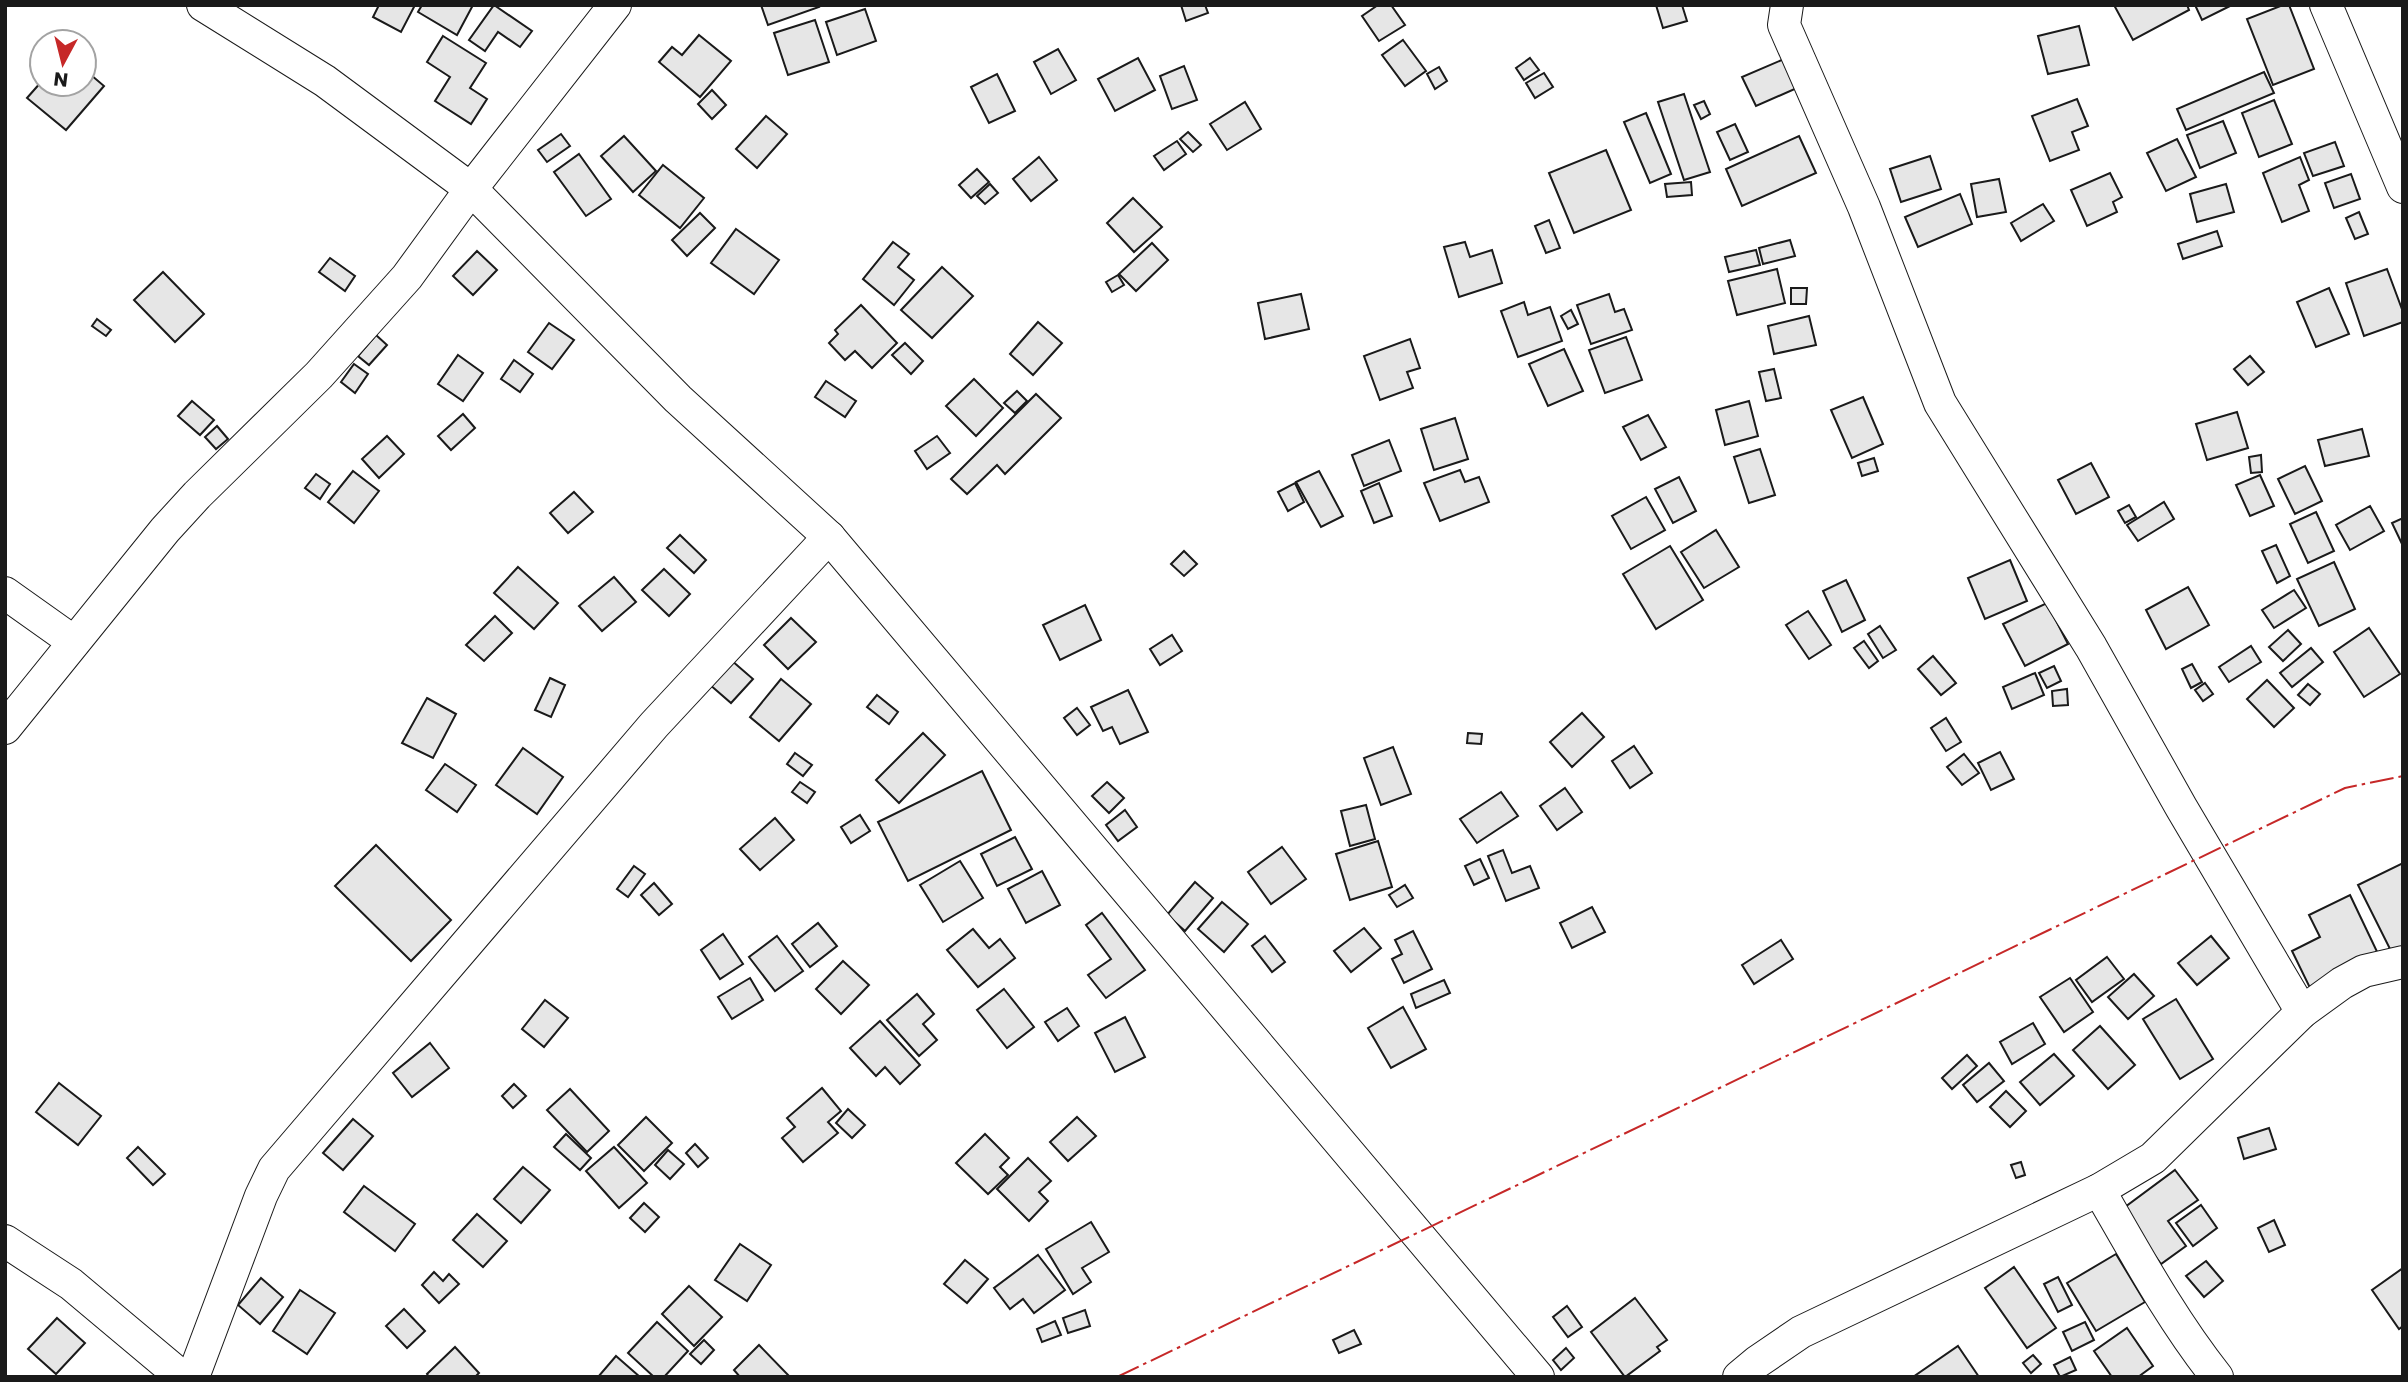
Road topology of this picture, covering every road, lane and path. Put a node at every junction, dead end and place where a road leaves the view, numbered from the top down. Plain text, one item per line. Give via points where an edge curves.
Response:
1 (203, 5) edge
2 (615, 5) edge
3 (1787, 5) edge
4 (2326, 5) edge
5 (2403, 187) edge
6 (471, 189) junction
7 (829, 537) junction
8 (5, 593) edge
9 (74, 642) junction
10 (5, 728) edge
11 (2403, 962) edge
12 (2302, 1012) junction
13 (2099, 1190) junction
14 (5, 1241) edge
15 (182, 1377) edge
16 (193, 1377) edge
17 (1538, 1377) edge
18 (1740, 1377) edge
19 (2217, 1377) edge

1 - 6 street via 325,81
2 - 6 street
3 - 12 street via 1784,25 1864,207 1940,403 2091,647
4 - 5 street
6 - 7 street via 678,399
6 - 9 street via 407,277 319,375 164,530
7 - 16 street via 654,725 274,1170
7 - 17 street
8 - 9 street
9 - 10 street
11 - 12 street via 2364,971
12 - 13 street via 2153,1158
13 - 18 street via 1801,1332
13 - 19 street via 2193,1346
14 - 15 street via 71,1284

